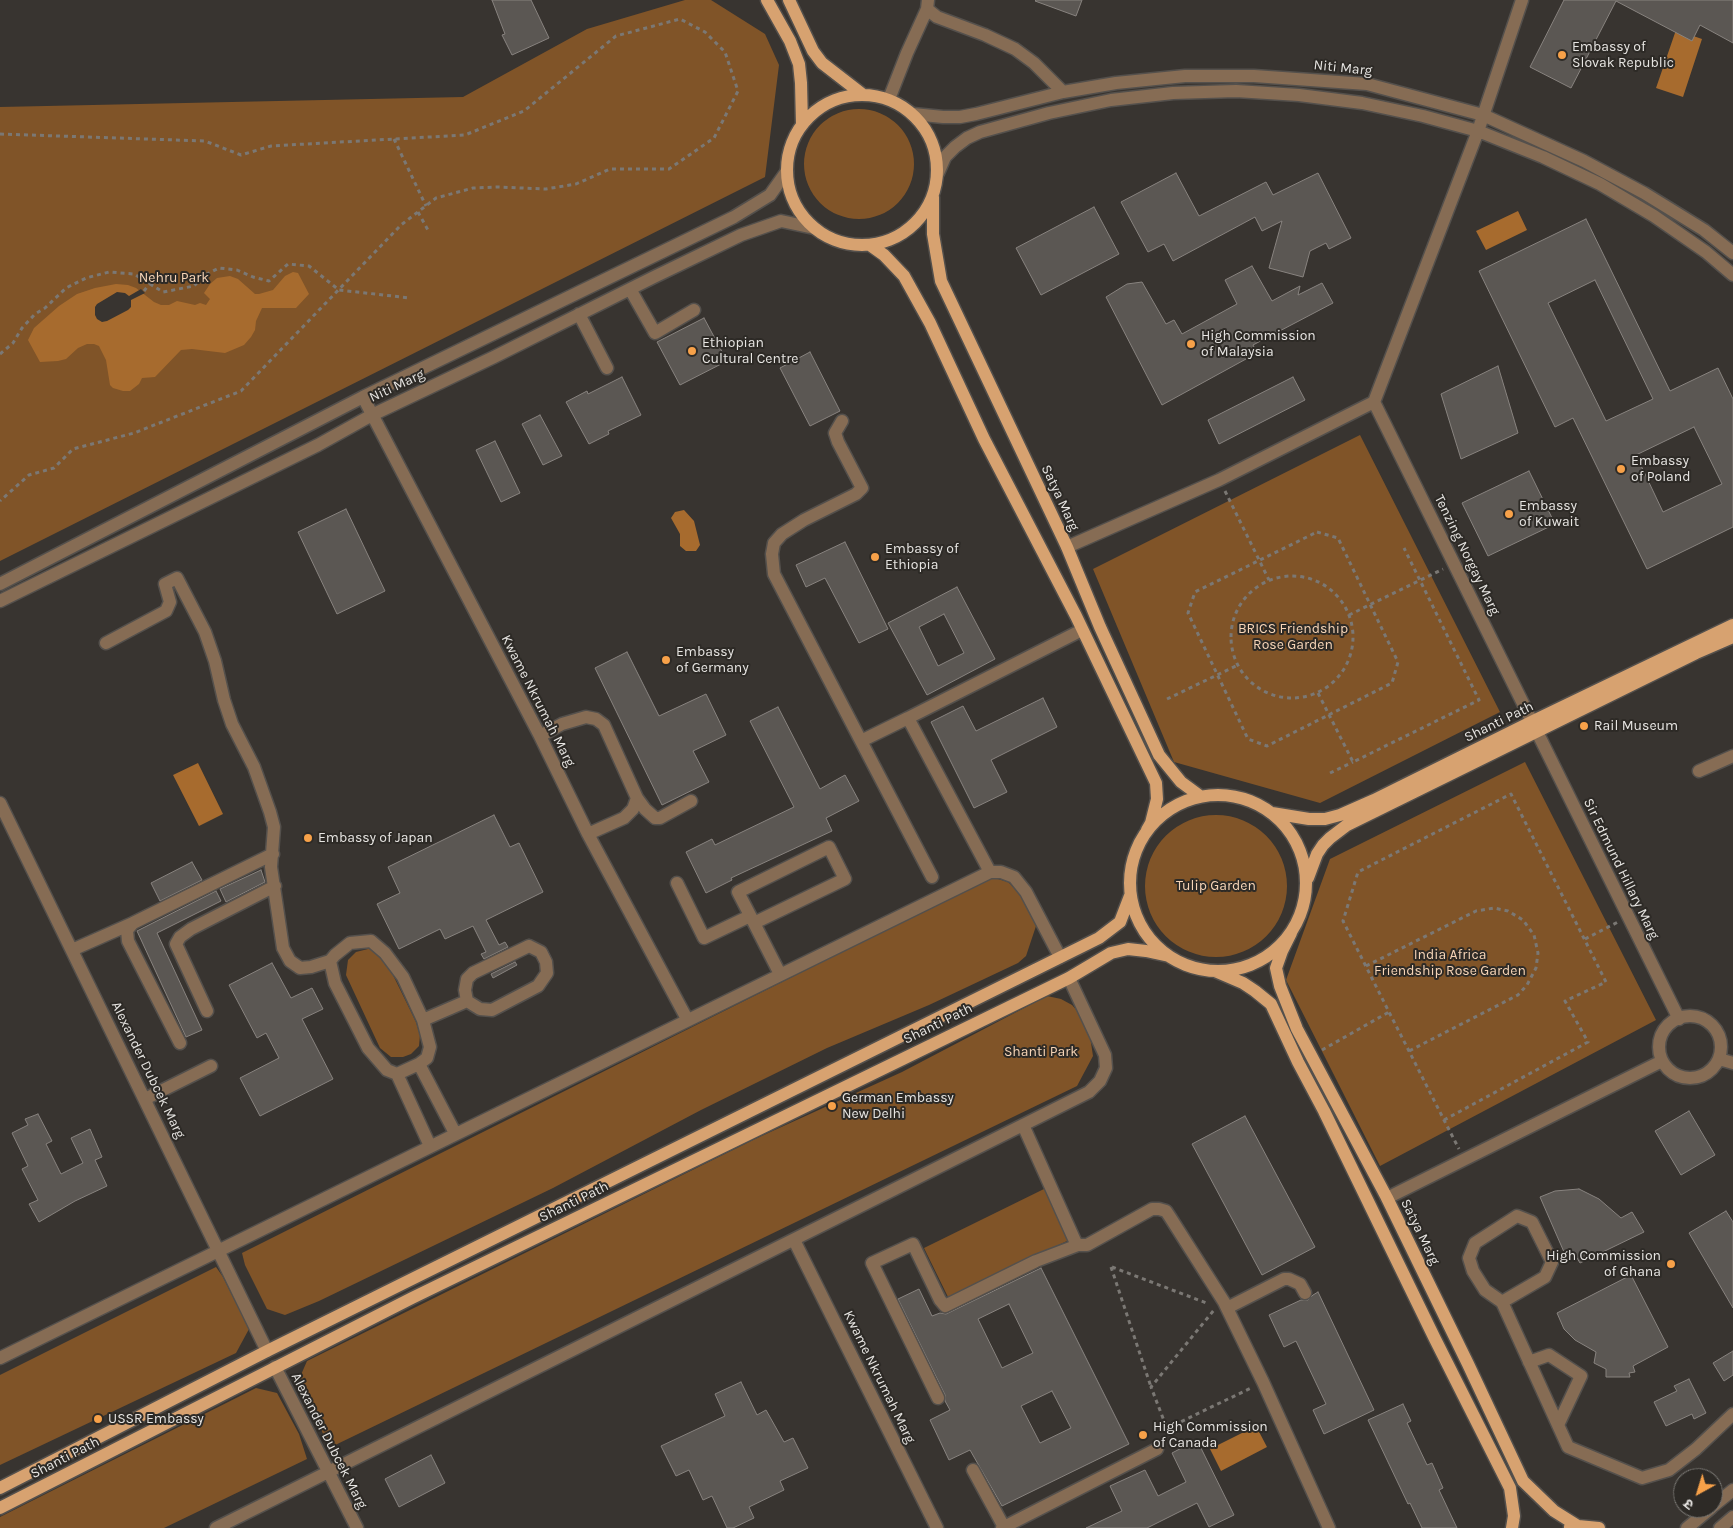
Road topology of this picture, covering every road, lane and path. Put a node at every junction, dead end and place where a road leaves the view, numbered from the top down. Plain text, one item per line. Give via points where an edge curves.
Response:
1 (767, 0) edge
2 (789, 0) edge
3 (1522, 0) edge
4 (927, 5) edge
5 (1063, 92) junction
6 (862, 94) junction
7 (889, 99) junction
8 (913, 114) junction
9 (1482, 116) junction
10 (802, 124) junction
11 (1478, 131) junction
12 (0, 134) edge
13 (394, 139) junction
14 (786, 171) junction
15 (938, 173) junction
16 (933, 197) junction
17 (426, 206) junction
18 (418, 212) junction
19 (814, 228) junction
20 (429, 232) dead end
21 (870, 245) junction
22 (1733, 253) edge
23 (1733, 275) edge
24 (150, 283) junction
25 (630, 289) junction
26 (339, 290) junction
27 (144, 291) dead end
28 (410, 298) dead end
29 (694, 310) dead end
30 (579, 314) junction
31 (0, 354) edge
32 (607, 368) dead end
33 (363, 397) junction
34 (1374, 402) junction
35 (372, 415) junction
36 (842, 421) dead end
37 (1219, 480) junction
38 (0, 501) edge
39 (1067, 547) junction
40 (1404, 548) dead end
41 (1259, 560) junction
42 (1454, 563) junction
43 (1269, 580) junction
44 (1420, 580) junction
45 (0, 584) edge
46 (0, 601) edge
47 (1370, 605) junction
48 (1350, 615) junction
49 (1733, 625) edge
50 (1082, 630) junction
51 (1733, 637) edge
52 (106, 643) dead end
53 (1238, 665) junction
54 (1217, 674) junction
55 (1318, 693) junction
56 (1167, 699) dead end
57 (1329, 714) junction
58 (908, 718) junction
59 (1535, 726) junction
60 (540, 736) junction
61 (861, 742) junction
62 (1733, 756) edge
63 (1352, 762) junction
64 (1699, 771) dead end
65 (1330, 773) dead end
66 (1200, 796) junction
67 (637, 798) junction
68 (692, 801) dead end
69 (0, 802) edge
70 (1272, 813) junction
71 (1147, 830) junction
72 (588, 834) junction
73 (273, 854) junction
74 (990, 872) junction
75 (932, 877) dead end
76 (677, 883) dead end
77 (1307, 883) junction
78 (275, 886) junction
79 (1130, 896) junction
80 (1628, 917) junction
81 (752, 920) junction
82 (133, 923) junction
83 (1291, 933) junction
84 (1585, 939) junction
85 (72, 950) junction
86 (1169, 956) junction
87 (1060, 957) junction
88 (330, 962) junction
89 (1366, 966) junction
90 (1215, 971) junction
91 (780, 974) junction
92 (1068, 978) junction
93 (467, 1001) junction
94 (207, 1011) dead end
95 (1389, 1012) junction
96 (1679, 1018) junction
97 (687, 1019) junction
98 (424, 1020) junction
99 (180, 1044) dead end
100 (1409, 1051) junction
101 (1311, 1056) junction
102 (1719, 1059) junction
103 (1662, 1061) junction
104 (1733, 1063) edge
105 (419, 1064) junction
106 (211, 1066) dead end
107 (397, 1074) junction
108 (145, 1099) junction
109 (1444, 1120) junction
110 (1024, 1125) junction
111 (455, 1133) junction
112 (430, 1146) junction
113 (1463, 1158) junction
114 (1386, 1198) junction
115 (794, 1240) junction
116 (1078, 1245) junction
117 (219, 1250) junction
118 (1305, 1294) dead end
119 (1502, 1302) junction
120 (1227, 1308) junction
121 (267, 1351) junction
122 (0, 1358) edge
123 (1529, 1362) junction
124 (276, 1367) junction
125 (1263, 1382) junction
126 (1151, 1388) junction
127 (938, 1398) dead end
128 (1733, 1414) edge
129 (1558, 1425) junction
130 (1166, 1426) dead end
131 (1174, 1426) dead end
132 (1157, 1449) dead end
133 (973, 1470) dead end
134 (328, 1471) junction
135 (0, 1488) edge
136 (1733, 1490) edge
137 (1723, 1498) edge
138 (0, 1508) edge
139 (1733, 1516) edge
140 (1699, 1518) edge
141 (1572, 1527) edge
142 (216, 1528) edge
143 (357, 1528) edge
144 (937, 1528) edge
145 (1003, 1528) edge
146 (1329, 1528) edge
147 (1512, 1528) edge
148 (1599, 1528) edge
149 (1688, 1528) edge
150 (1720, 1528) edge

1 - 10 main road via 799,64
2 - 6 main road via 822,63
3 - 9 street
4 - 5 street via 937,17 1015,49
4 - 7 street
5 - 8 street, Niti Marg via 960,117
5 - 9 street, Niti Marg via 1185,76 1254,76 1367,84
6 - 7 main road
6 - 10 main road via 848,95 822,105
7 - 8 main road
8 - 15 main road via 932,141
9 - 11 street
9 - 22 street, Niti Marg via 1584,161 1644,193 1704,230
10 - 14 main road via 789,151
11 - 15 street via 1362,103 1299,95 1173,94 1111,100 980,132 955,146 945,157
11 - 23 street via 1600,184 1654,216
11 - 34 street
12 - 13 path via 205,141 240,156 271,146
13 - 17 path
13 - 17 path via 465,135 524,111 616,36 680,19 705,32 725,52 738,91 714,138 669,169 610,169 576,184 546,189 473,188 436,198
14 - 19 main road via 792,196
14 - 33 street, Niti Marg via 770,195 734,217
15 - 16 main road
16 - 21 main road via 913,226 892,239
16 - 39 main road, Satya Marg via 933,234 941,281
17 - 18 path
18 - 20 path
18 - 26 path
19 - 21 main road via 850,244
19 - 25 street, Niti Marg via 780,221 754,230
21 - 50 main road via 904,276 930,323 984,439
24 - 26 path via 163,292 194,286 203,276 219,268 237,270 269,281 288,264 309,266
24 - 27 path
24 - 31 path via 134,274 109,272 86,278 66,288 35,314 14,342
25 - 29 street via 655,333
25 - 30 street, Niti Marg
26 - 28 path
26 - 38 path via 240,392 134,433 73,449 54,468 29,475
30 - 32 street
30 - 35 street, Niti Marg
33 - 35 street, Kwame Nkrumah Marg
33 - 45 street, Niti Marg
34 - 37 street
34 - 42 street, Tenzing Norgay Marg
35 - 46 street, Niti Marg via 318,445
35 - 60 street, Kwame Nkrumah Marg
36 - 61 street via 835,433 862,488 782,534 774,543 772,554 774,574
37 - 39 street
37 - 41 path
39 - 66 main road, Satya Marg via 1159,755 1182,782
40 - 44 path
41 - 43 path
41 - 47 path via 1317,532 1338,538
41 - 54 path via 1195,592 1188,614
42 - 44 path
42 - 59 street, Tenzing Norgay Marg
43 - 48 path via 1294,576 1317,581 1337,595
43 - 53 path via 1250,592 1236,612 1231,635
44 - 47 path
44 - 63 path via 1479,700
47 - 48 path
47 - 57 path via 1398,662 1392,684
48 - 55 path via 1354,639 1348,663 1334,682
49 - 59 main road, Shanti Path
50 - 58 street
50 - 71 main road via 1156,784 1157,800
51 - 59 main road, Shanti Path
52 - 73 street via 166,611 170,602 165,584 177,578 205,632 232,724 254,767 270,812 274,827
53 - 54 path
53 - 55 path via 1256,687 1278,697 1302,698
54 - 56 path
54 - 57 path via 1248,739 1267,746
55 - 57 path
57 - 63 path
58 - 61 street
58 - 74 street
59 - 70 main road, Shanti Path via 1340,815 1310,819
59 - 77 main road, Shanti Path via 1348,825 1330,838 1317,854
59 - 80 street, Sir Edmund Hillary Marg
60 - 67 street via 575,720 596,719 604,726
60 - 72 street, Kwame Nkrumah Marg
61 - 75 street
62 - 64 street
63 - 65 path
66 - 70 main road via 1230,795
66 - 71 main road via 1170,808
67 - 68 street via 655,818
67 - 72 street via 633,809 624,818
69 - 85 street, Alexander Dubcek Marg
70 - 77 main road via 1298,844
71 - 79 main road via 1136,850 1130,873
72 - 97 street, Kwame Nkrumah Marg
73 - 78 street via 271,867
73 - 82 street
74 - 87 street via 1014,877 1026,892
74 - 91 street
76 - 81 street via 704,938
77 - 83 main road via 1303,909
78 - 88 street via 282,948 290,961 300,968
78 - 94 street via 191,929 176,944
79 - 86 main road via 1144,930
79 - 87 main road, Shanti Path via 1120,922 1113,929
80 - 84 path
80 - 96 street, Sir Edmund Hillary Marg
81 - 81 street via 845,879 829,847 738,892
81 - 91 street
82 - 85 street
82 - 99 street via 127,930 128,941
83 - 90 main road via 1282,945 1258,962 1244,968
83 - 101 main road, Satya Marg via 1276,968 1297,1029
84 - 89 path via 1511,794 1358,872 1343,921
84 - 109 path via 1606,982 1565,1002 1588,1042
85 - 108 street, Alexander Dubcek Marg
86 - 90 main road via 1183,964
86 - 92 main road, Shanti Path via 1128,949 1111,953
87 - 121 main road, Shanti Path
88 - 98 street via 350,943 371,941 403,977
88 - 107 street via 335,983 368,1048 387,1070
89 - 95 path
89 - 100 path via 1485,909 1508,911 1523,920 1534,935 1538,953 1536,968 1518,995
90 - 147 main road via 1243,983 1271,1004 1510,1488 1514,1516
91 - 97 street
92 - 110 street via 1105,1055 1106,1068 1100,1081 1088,1092
92 - 124 main road, Shanti Path
93 - 93 street via 467,979 473,973 529,946 542,952 547,973 538,986 492,1010 480,1009
93 - 98 street
95 - 100 path
95 - 101 path
96 - 102 street via 1699,1018 1716,1030 1720,1039
96 - 103 street via 1670,1024 1660,1041
97 - 111 street
98 - 105 street via 430,1047 427,1058
100 - 109 path
101 - 114 main road, Satya Marg
102 - 103 street via 1706,1074 1691,1078 1676,1075
102 - 104 street
103 - 113 street
105 - 107 street
105 - 111 street
106 - 108 street
107 - 112 street
108 - 117 street, Alexander Dubcek Marg
109 - 113 path
110 - 115 street
110 - 116 street
111 - 112 street
112 - 117 street
113 - 114 street
114 - 141 main road, Satya Marg via 1523,1481
115 - 134 street
115 - 144 street, Kwame Nkrumah Marg
116 - 120 street via 1087,1245 1159,1208 1166,1211
116 - 127 street via 946,1306 913,1244 872,1263
117 - 121 street, Alexander Dubcek Marg
117 - 122 street
118 - 120 street via 1300,1284 1284,1279
119 - 119 street via 1485,1290 1472,1271 1469,1258 1474,1243 1517,1216 1532,1222 1552,1262 1545,1277
119 - 123 street
120 - 125 street
121 - 135 main road, Shanti Path
123 - 129 street
123 - 129 street via 1549,1355 1581,1376
124 - 134 street, Alexander Dubcek Marg
124 - 138 main road, Shanti Path
125 - 131 path
125 - 146 street
126 - 126 path via 1123,1304 1111,1267 1216,1307
126 - 130 path
128 - 129 street via 1669,1470 1642,1478 1568,1447
132 - 145 street
133 - 145 street
134 - 142 street
134 - 143 street, Alexander Dubcek Marg
136 - 137 street
139 - 150 street
140 - 149 street
141 - 148 main road

